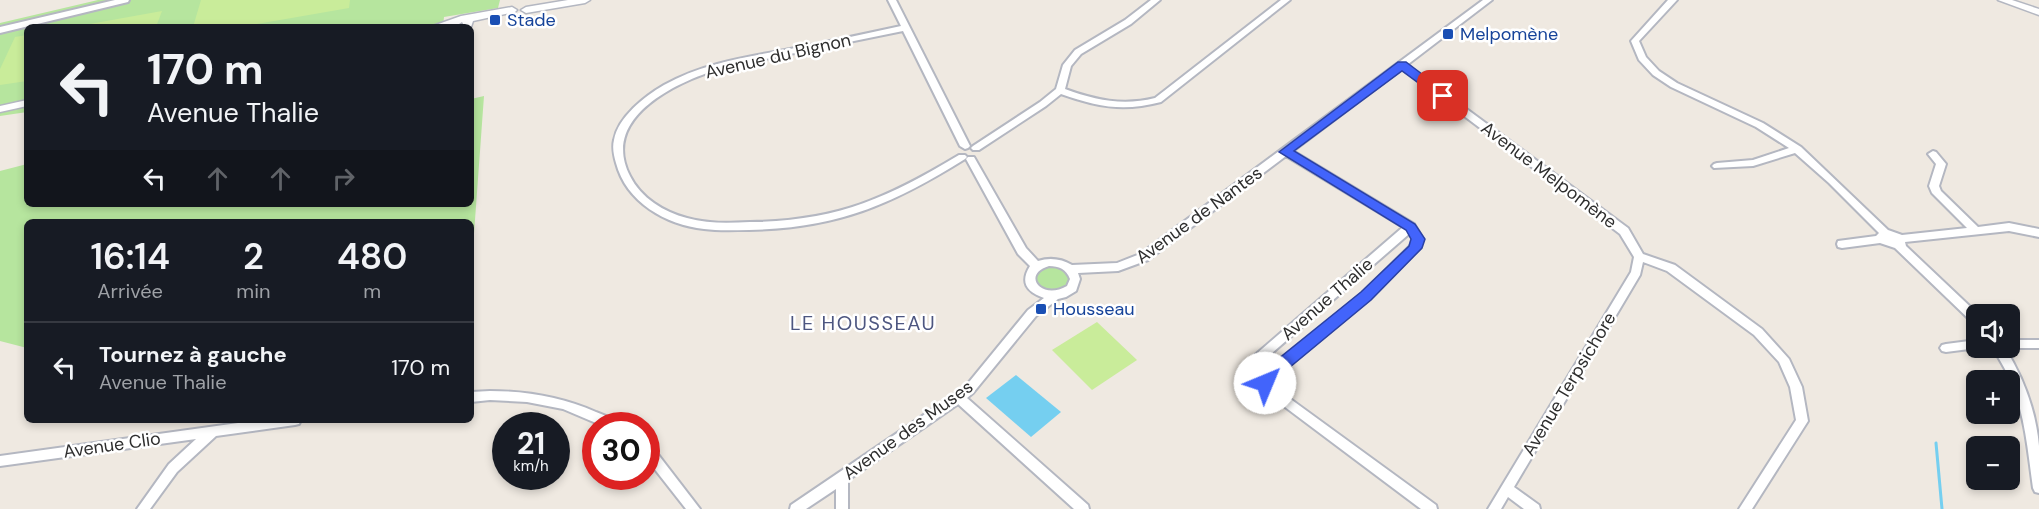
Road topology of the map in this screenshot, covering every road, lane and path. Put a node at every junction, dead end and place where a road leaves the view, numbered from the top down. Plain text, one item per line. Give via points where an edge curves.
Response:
1 (125, 0) edge
2 (585, 0) edge
3 (892, 0) edge
4 (1155, 0) edge
5 (1286, 0) edge
6 (1488, 0) edge
7 (1673, 0) edge
8 (2003, 0) edge
9 (2039, 12) edge
10 (24, 24) edge
11 (25, 24) edge
12 (453, 24) edge
13 (466, 24) edge
14 (905, 28) junction
15 (0, 30) edge
16 (1402, 65) junction
17 (1060, 90) junction
18 (24, 105) edge
19 (0, 110) edge
20 (24, 110) edge
21 (965, 146) junction
22 (976, 148) junction
23 (1797, 149) junction
24 (1286, 152) junction
25 (1933, 154) dead end
26 (967, 158) junction
27 (1717, 166) dead end
28 (1410, 227) junction
29 (1975, 230) junction
30 (2039, 233) edge
31 (1883, 236) junction
32 (1899, 242) junction
33 (1842, 244) dead end
34 (1639, 257) junction
35 (1037, 266) junction
36 (1071, 269) junction
37 (1033, 287) junction
38 (1054, 296) junction
39 (1966, 309) edge
40 (1032, 313) junction
41 (2020, 344) edge
42 (2039, 344) edge
43 (1966, 345) edge
44 (1946, 348) dead end
45 (2005, 358) edge
46 (1265, 383) junction
47 (474, 397) edge
48 (958, 397) junction
49 (585, 412) edge
50 (274, 423) edge
51 (212, 432) junction
52 (2035, 432) edge
53 (0, 461) edge
54 (660, 466) edge
55 (842, 479) junction
56 (2039, 488) edge
57 (1506, 489) junction
58 (143, 509) edge
59 (694, 509) edge
60 (796, 509) edge
61 (842, 509) edge
62 (1083, 509) edge
63 (1431, 509) edge
64 (1494, 509) edge
65 (1534, 509) edge
66 (1744, 509) edge

1 - 11 street
2 - 13 street
3 - 14 street
4 - 17 street via 1128,22 1078,52 1067,65
5 - 17 street via 1158,100 1136,107 1116,106
6 - 16 street, Avenue de Nantes
7 - 23 street via 1635,41 1642,60 1662,78 1755,122
8 - 9 street
10 - 15 street
12 - 13 street via 458,20
14 - 21 street
14 - 26 street, Avenue du Bignon via 740,62 675,83 631,117 619,136 621,171 630,187 652,208 678,219 702,225 779,227 846,215 872,206
16 - 24 street, Avenue de Nantes
16 - 34 street, Avenue Melpomène via 1624,231
17 - 22 street
18 - 19 street
19 - 20 street
21 - 22 street
21 - 26 street via 959,151
22 - 26 street via 978,154
23 - 27 street via 1753,163
23 - 31 street
24 - 28 street
24 - 36 street, Avenue de Nantes via 1144,257 1118,267
25 - 29 street via 1941,164 1934,186 1937,193
26 - 35 street via 1022,251
28 - 46 street via 1418,239 1415,248
28 - 46 street, Avenue Thalie via 1259,358 1255,371
29 - 30 street via 2009,227
29 - 32 street
31 - 32 street
31 - 33 street
32 - 39 street
34 - 57 street, Avenue Terpsichore via 1636,272
34 - 66 street via 1671,268 1758,332 1783,358 1796,387 1802,421
35 - 36 street via 1051,262
35 - 37 street via 1030,276
36 - 38 street via 1075,279 1072,288
37 - 38 street
37 - 40 street
38 - 40 street, Avenue des Muses
40 - 48 street, Avenue des Muses via 969,390
41 - 42 street
43 - 44 street
45 - 52 street via 2018,380
46 - 63 street
47 - 49 street via 501,393 532,397
48 - 55 street, Avenue des Muses
48 - 62 street
50 - 51 street, Avenue Clio
51 - 53 street, Avenue Clio
51 - 58 street via 172,468
52 - 56 street
54 - 59 street
55 - 60 street, Avenue des Muses
55 - 61 street
57 - 64 street, Avenue Terpsichore
57 - 65 street

